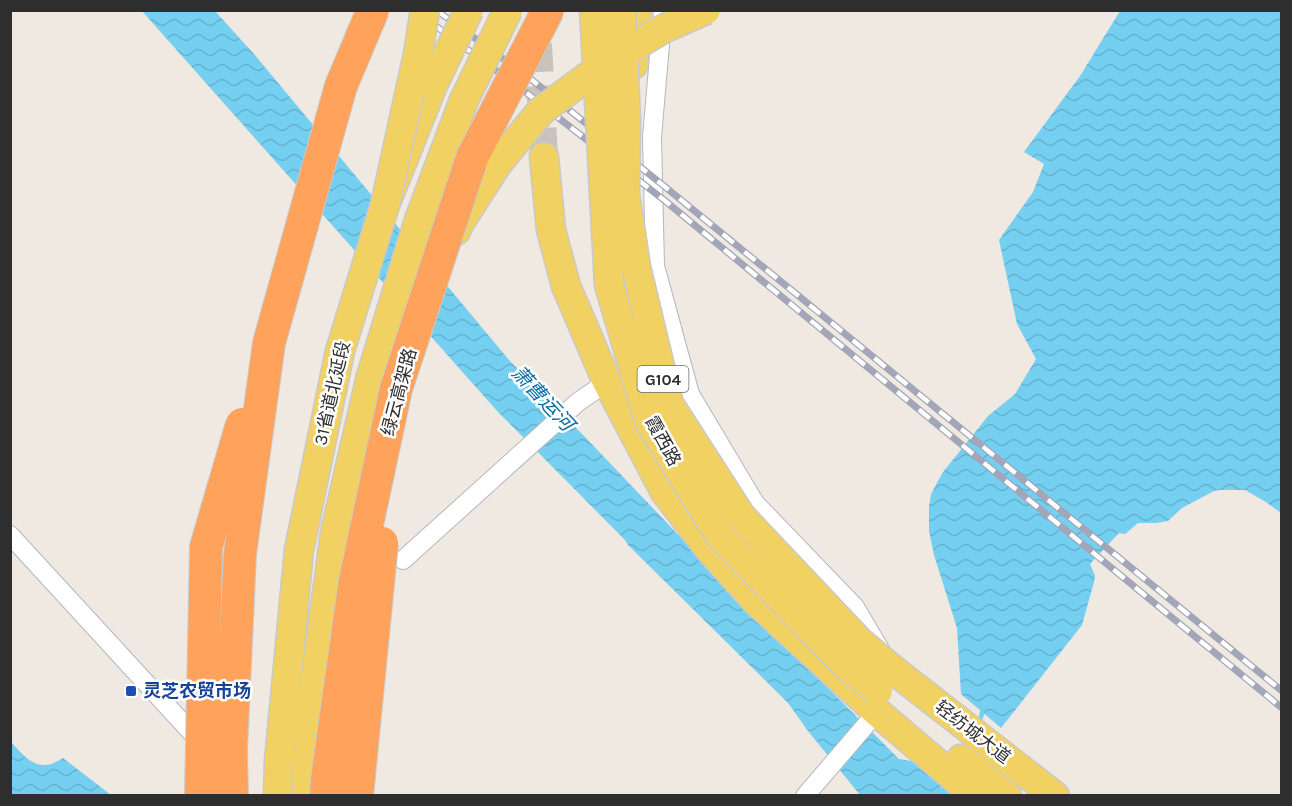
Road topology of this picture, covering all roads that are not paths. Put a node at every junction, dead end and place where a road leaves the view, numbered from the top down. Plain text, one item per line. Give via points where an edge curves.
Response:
1 (373, 10) edge
2 (425, 10) edge
3 (469, 10) edge
4 (508, 10) edge
5 (536, 10) edge
6 (548, 10) edge
7 (594, 10) edge
8 (621, 10) edge
9 (636, 10) edge
10 (663, 10) edge
11 (705, 10) edge
12 (538, 44) tunnel mouth
13 (341, 86) junction
14 (626, 120) junction
15 (544, 157) tunnel mouth
16 (385, 205) junction
17 (607, 382) junction
18 (396, 389) junction
19 (10, 536) edge
20 (403, 560) dead end
21 (879, 699) junction
22 (312, 706) junction
23 (923, 723) junction
24 (976, 787) edge
25 (201, 795) edge
26 (232, 795) edge
27 (250, 795) edge
28 (278, 795) edge
29 (307, 795) edge
30 (326, 795) edge
31 (357, 795) edge
32 (806, 795) edge
33 (1007, 795) edge
34 (1054, 795) edge

1 - 13 highway, bridge
2 - 16 main road, bridge
3 - 16 main road, 31省道北延段, bridge via 433,85
4 - 22 main road, bridge via 460,111 419,220 371,376 335,532
5 - 12 main road
6 - 18 highway, 绿云高架路, bridge via 472,158
7 - 21 main road, 霞西路, bridge via 609,285 649,421 720,536
8 - 14 main road, 霞西路 / G104, bridge
9 - 14 main road, bridge via 638,27
10 - 21 street via 652,137 655,266 690,394 755,503 855,608
11 - 22 main road, bridge via 664,28 606,63 542,111 498,163 459,224 395,403 349,589
13 - 25 highway, bridge via 206,547
13 - 26 highway, bridge via 269,343 240,554
14 - 21 main road, 霞西路 / G104, bridge via 625,194 636,267 669,404 741,516 860,642
15 - 17 main road via 551,230 566,286
16 - 28 main road, 31省道北延段 via 340,351 299,550
17 - 20 street via 578,402
17 - 21 main road via 665,492 710,550 791,634
18 - 30 highway, 绿云高架路, bridge via 356,582
18 - 31 highway, bridge
19 - 27 street
21 - 23 main road
21 - 32 street
22 - 29 main road
23 - 24 main road
23 - 34 main road, 轻纺城大道 via 1000,753
24 - 33 main road

